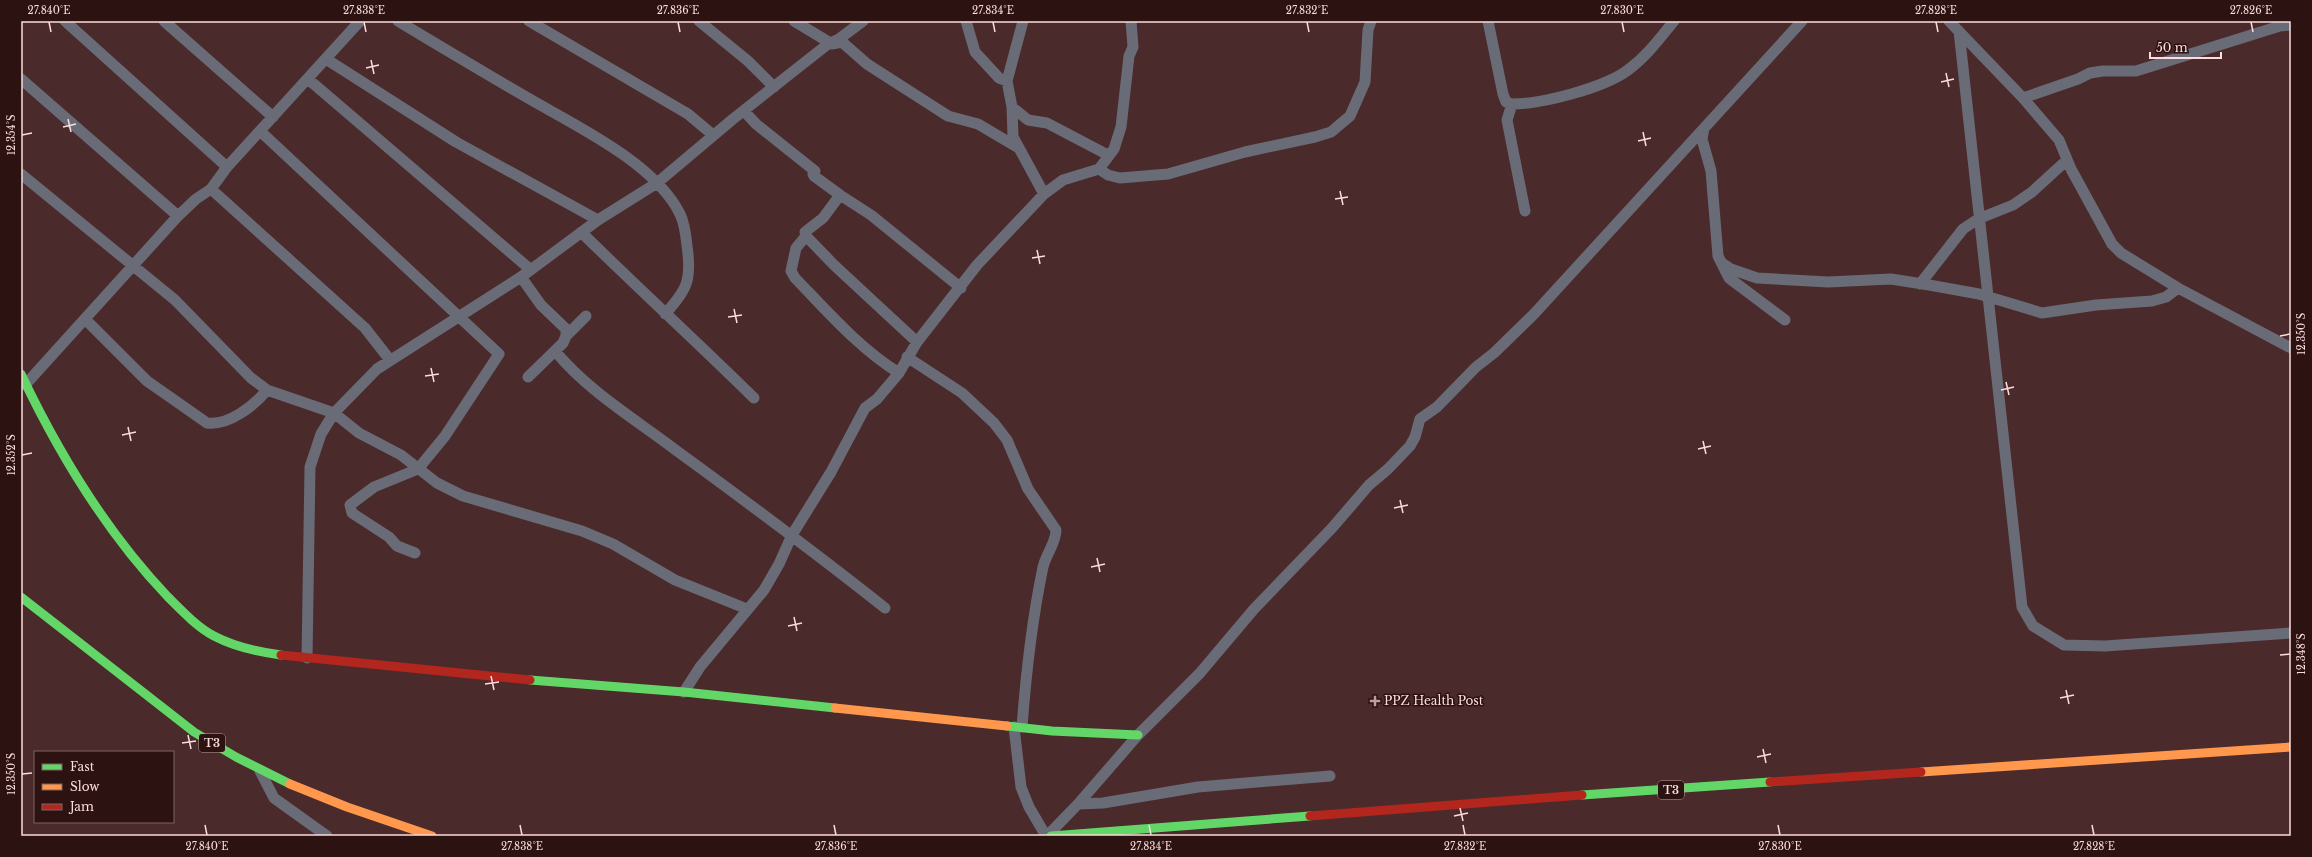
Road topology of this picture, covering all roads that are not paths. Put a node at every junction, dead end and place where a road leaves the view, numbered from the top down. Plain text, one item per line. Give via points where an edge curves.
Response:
1 (65, 21) edge
2 (164, 21) edge
3 (360, 21) edge
4 (398, 21) edge
5 (529, 21) edge
6 (699, 21) edge
7 (794, 21) edge
8 (863, 21) edge
9 (966, 21) edge
10 (1023, 21) edge
11 (1131, 21) edge
12 (1371, 21) edge
13 (1488, 21) edge
14 (1674, 21) edge
15 (1802, 21) edge
16 (1950, 21) edge
17 (2291, 25) edge
18 (1959, 31) junction
19 (830, 43) junction
20 (326, 59) junction
21 (21, 79) edge
22 (308, 80) junction
23 (1007, 81) junction
24 (774, 87) junction
25 (2023, 98) junction
26 (1512, 104) junction
27 (1012, 107) junction
28 (744, 111) junction
29 (273, 117) junction
30 (1704, 128) junction
31 (260, 131) junction
32 (713, 135) junction
33 (1017, 147) junction
34 (1108, 155) junction
35 (2067, 160) junction
36 (227, 167) junction
37 (1099, 169) junction
38 (21, 174) edge
39 (657, 183) junction
40 (211, 189) junction
41 (1044, 194) junction
42 (840, 196) junction
43 (1524, 211) dead end
44 (178, 216) junction
45 (1979, 218) junction
46 (598, 220) junction
47 (581, 232) junction
48 (806, 236) junction
49 (1722, 263) junction
50 (132, 266) junction
51 (532, 270) junction
52 (521, 277) junction
53 (1920, 284) junction
54 (961, 288) junction
55 (2178, 288) junction
56 (1988, 296) junction
57 (665, 314) junction
58 (459, 316) junction
59 (586, 316) dead end
60 (86, 320) junction
61 (1785, 320) dead end
62 (566, 336) junction
63 (917, 342) junction
64 (2291, 348) edge
65 (555, 351) junction
66 (907, 357) junction
67 (390, 360) junction
68 (898, 373) junction
69 (21, 374) edge
70 (528, 377) dead end
71 (26, 385) junction
72 (267, 390) junction
73 (754, 398) dead end
74 (334, 412) junction
75 (418, 469) junction
76 (792, 535) junction
77 (415, 553) dead end
78 (21, 597) edge
79 (885, 608) dead end
80 (747, 609) junction
81 (2291, 633) edge
82 (307, 658) junction
83 (684, 692) junction
84 (1018, 727) junction
85 (1138, 735) junction
86 (2291, 747) edge
87 (258, 768) junction
88 (1330, 776) dead end
89 (1078, 804) junction
90 (327, 836) edge
91 (432, 836) edge
92 (1046, 836) edge
93 (1051, 836) edge

1 - 36 street
2 - 29 street
3 - 20 street
4 - 39 street via 589,133 643,168
5 - 32 street via 688,114
6 - 24 street via 748,61
7 - 19 street
8 - 19 street
9 - 23 street via 975,52 999,78
10 - 23 street
11 - 34 street via 1132,47 1121,127 1114,149
12 - 37 street via 1368,30 1365,82 1350,116 1331,132 1244,152 1168,174 1120,178
13 - 26 street via 1506,102
14 - 26 street via 1646,55 1627,71 1593,87
15 - 30 street
16 - 18 street
17 - 25 street via 2136,71 2090,73
18 - 25 street
18 - 45 street
19 - 24 street
19 - 33 street via 842,42 867,64 948,116 978,124
20 - 22 street
20 - 46 street via 456,142
21 - 44 street
22 - 29 street
22 - 51 street
23 - 27 street
24 - 28 street
25 - 35 street via 2059,140
26 - 43 street via 1507,120
27 - 33 street via 1013,137
27 - 34 street via 1028,120 1047,123
28 - 32 street
28 - 42 street via 756,124 815,171 814,176
29 - 31 street
30 - 49 street via 1702,139 1711,171 1718,256
30 - 85 street via 1534,314 1437,407 1420,419 1415,437 1405,450 1254,609 1200,673
31 - 36 street
31 - 58 street
32 - 39 street
33 - 41 street
34 - 37 street
35 - 45 street via 2032,192 2013,205
35 - 55 street via 2112,244 2121,253
36 - 40 street
37 - 41 street via 1063,180
38 - 50 street
39 - 46 street
39 - 57 street via 680,214 690,264 689,280 682,294
40 - 44 street
40 - 67 street via 366,328
41 - 54 street via 1000,239
42 - 48 street via 823,218 805,232
42 - 54 street via 871,215
44 - 50 street
45 - 53 street via 1964,229
45 - 56 street
46 - 47 street
47 - 51 street
47 - 57 street
48 - 63 street
48 - 68 street via 796,248 790,270 795,278 871,355
49 - 53 street via 1743,274 1764,278 1828,282 1891,279
49 - 61 street via 1729,278
50 - 60 street
50 - 72 street via 174,300 251,378
51 - 52 street
52 - 58 street
52 - 62 street via 541,305 566,329
53 - 56 street
54 - 63 street
55 - 56 street via 2166,297 2152,301 2096,305 2050,313 2042,313
55 - 64 street
56 - 81 street via 2022,607 2033,626 2064,645 2105,646
57 - 73 street via 714,357
58 - 67 street
58 - 75 street via 499,354 445,436
59 - 62 street
60 - 71 street
60 - 72 street via 147,381 207,423 217,424 232,417 260,399
62 - 65 street
63 - 66 street
65 - 70 street
65 - 76 street via 608,401
66 - 68 street
66 - 84 street via 962,393 994,423 1007,440 1028,489 1056,530 1056,537 1046,554 1039,590
67 - 74 street via 377,369
68 - 76 street via 877,399 864,408 831,472
69 - 71 main road
71 - 82 main road via 48,431 95,506 126,548 183,612 213,636 239,647
72 - 74 street
74 - 75 street via 359,433 400,455
74 - 82 street via 321,434 310,466
75 - 77 street via 374,487 350,505 352,513 389,537 397,546
75 - 80 street via 437,483 463,496 582,531 613,544 682,582
76 - 79 street
76 - 80 street via 780,564 764,590
78 - 87 main road, T3 via 85,650 208,741
80 - 83 street via 700,667
82 - 83 main road via 517,679
83 - 84 main road
84 - 85 main road via 1060,732
84 - 92 street via 1021,787
85 - 89 street
86 - 93 main road, T3 via 1528,799
87 - 90 street via 274,798
87 - 91 main road, T3 via 306,791
88 - 89 street via 1198,787 1103,803
89 - 92 street

